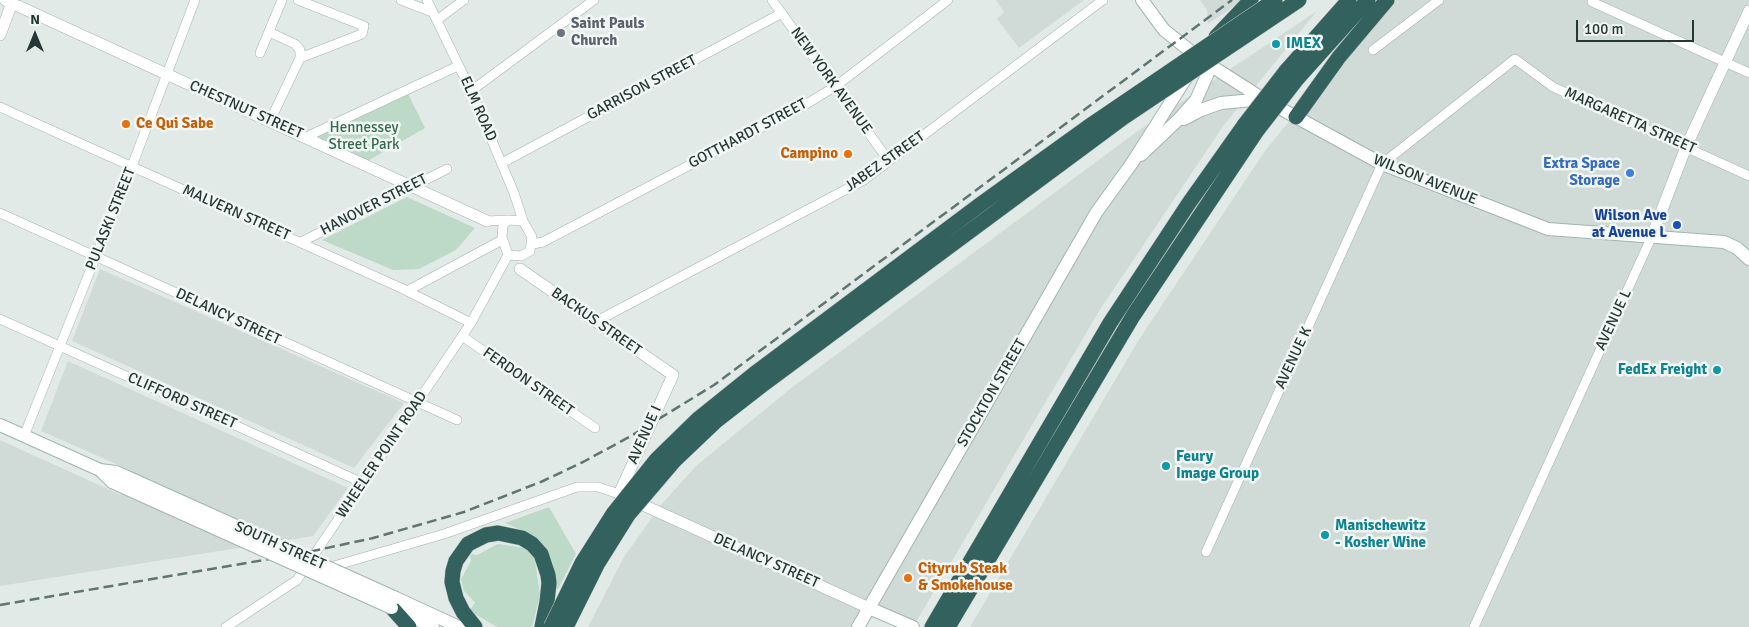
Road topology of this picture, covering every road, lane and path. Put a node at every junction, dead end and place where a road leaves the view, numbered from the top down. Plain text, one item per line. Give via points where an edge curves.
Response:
1 (195, 0) edge
2 (282, 0) edge
3 (298, 0) edge
4 (401, 0) edge
5 (427, 0) edge
6 (464, 0) edge
7 (594, 0) edge
8 (772, 0) edge
9 (948, 0) edge
10 (1103, 0) edge
11 (1142, 0) edge
12 (1251, 0) edge
13 (1276, 0) edge
14 (1299, 0) edge
15 (1349, 0) edge
16 (1368, 0) edge
17 (1387, 0) edge
18 (1440, 0) edge
19 (10, 1) edge
20 (1593, 1) edge
21 (1749, 11) edge
22 (782, 13) junction
23 (435, 16) junction
24 (269, 32) junction
25 (0, 35) edge
26 (1373, 50) dead end
27 (260, 53) dead end
28 (300, 58) junction
29 (1205, 62) junction
30 (1726, 64) junction
31 (458, 66) junction
32 (1749, 73) edge
33 (168, 75) junction
34 (1292, 75) junction
35 (836, 86) junction
36 (471, 91) junction
37 (1263, 99) junction
38 (0, 107) edge
39 (1296, 117) junction
40 (270, 121) junction
41 (1173, 125) junction
42 (306, 137) junction
43 (1686, 147) junction
44 (888, 162) junction
45 (502, 163) junction
46 (1132, 163) junction
47 (1382, 164) junction
48 (132, 166) junction
49 (448, 169) dead end
50 (1749, 176) edge
51 (412, 185) junction
52 (0, 213) edge
53 (508, 220) junction
54 (488, 221) junction
55 (523, 221) junction
56 (502, 236) junction
57 (1652, 236) junction
58 (301, 242) junction
59 (533, 244) junction
60 (95, 256) junction
61 (513, 256) junction
62 (1749, 259) edge
63 (520, 269) joint
64 (407, 291) junction
65 (0, 319) edge
66 (595, 322) junction
67 (471, 323) junction
68 (462, 336) junction
69 (61, 346) junction
70 (673, 375) joint
71 (416, 402) junction
72 (457, 420) dead end
73 (0, 425) edge
74 (595, 428) dead end
75 (24, 436) junction
76 (363, 483) junction
77 (619, 494) junction
78 (1206, 552) dead end
79 (297, 580) junction
80 (394, 603) junction
81 (869, 608) junction
82 (951, 608) junction
83 (226, 627) edge
84 (409, 627) edge
85 (433, 627) edge
86 (459, 627) edge
87 (475, 627) edge
88 (542, 627) edge
89 (551, 627) edge
90 (566, 627) edge
91 (858, 627) edge
92 (912, 627) edge
93 (932, 627) edge
94 (948, 627) edge
95 (1474, 627) edge

1 - 33 street, PULASKI STREET
2 - 24 street
3 - 28 street via 364,26 362,34
4 - 23 street
5 - 23 street, ELM ROAD
6 - 23 street
7 - 36 street
8 - 22 street, NEW YORK AVENUE
9 - 35 street, GOTTHARDT STREET
10 - 44 street, JABEZ STREET
11 - 29 main road, WILSON AVENUE via 1164,30
12 - 29 highway via 1221,30
13 - 89 highway, bridge via 1035,166 787,349 698,419 648,469 613,514 579,569
14 - 90 highway, bridge via 1124,117 716,421 674,460 628,515 598,563
15 - 34 highway
16 - 34 highway
17 - 39 highway via 1339,57
18 - 26 street
19 - 25 street
19 - 33 street, CHESTNUT STREET
20 - 30 street
21 - 30 street, AVENUE L
22 - 35 street, NEW YORK AVENUE
22 - 45 street, GARRISON STREET
23 - 31 street, ELM ROAD
24 - 27 street
24 - 28 street via 295,44 300,50
28 - 40 street
29 - 37 main road, WILSON AVENUE
29 - 41 main road, STOCKTON STREET via 1196,100
29 - 46 main road, STOCKTON STREET
30 - 32 street
30 - 43 street, AVENUE L
31 - 36 street, ELM ROAD
31 - 42 street
33 - 40 street, CHESTNUT STREET
33 - 48 street, PULASKI STREET
34 - 82 highway, bridge via 1251,128
35 - 44 street, NEW YORK AVENUE
35 - 59 street, GOTTHARDT STREET via 543,242
36 - 45 street, ELM ROAD
37 - 39 main road, WILSON AVENUE
37 - 41 main road via 1221,103
38 - 48 street, MALVERN STREET
39 - 47 main road, WILSON AVENUE
40 - 42 street, CHESTNUT STREET
41 - 46 main road, STOCKTON STREET
42 - 51 street, CHESTNUT STREET
43 - 47 street, MARGARETTA STREET via 1553,87 1515,59
43 - 50 street, MARGARETTA STREET
43 - 57 street, AVENUE L
44 - 66 street, JABEZ STREET via 864,180
45 - 55 street, ELM ROAD
46 - 81 main road, STOCKTON STREET via 1091,221
47 - 57 main road, WILSON AVENUE via 1548,229
47 - 78 street, AVENUE K
48 - 58 street, MALVERN STREET
48 - 60 street, PULASKI STREET
49 - 51 street, HANOVER STREET
51 - 54 street, CHESTNUT STREET
51 - 58 street, HANOVER STREET
52 - 60 street, DELANCY STREET
53 - 54 street
53 - 55 street
53 - 56 street via 503,226
54 - 56 street
55 - 59 street
56 - 61 street
56 - 64 street
57 - 62 main road, WILSON AVENUE via 1724,242
57 - 95 street, AVENUE L
58 - 64 street, MALVERN STREET
59 - 61 street via 530,251
60 - 69 street, PULASKI STREET
60 - 71 street, DELANCY STREET
61 - 63 street
61 - 67 street, WHEELER POINT ROAD
63 - 66 street, BACKUS STREET
64 - 67 street, MALVERN STREET
65 - 69 street, CLIFFORD STREET
66 - 70 street, BACKUS STREET
67 - 68 street, WHEELER POINT ROAD
68 - 71 street, WHEELER POINT ROAD
68 - 74 street, FERDON STREET
69 - 75 street, PULASKI STREET
69 - 76 street, CLIFFORD STREET
70 - 77 street, AVENUE I
71 - 72 street, DELANCY STREET
71 - 76 street, WHEELER POINT ROAD
73 - 75 main road, SOUTH STREET
75 - 80 main road, SOUTH STREET, bridge via 100,470 112,482
76 - 79 street, WHEELER POINT ROAD
77 - 79 street via 598,487 577,487 444,534 333,566
77 - 81 street, DELANCY STREET
79 - 83 street, WHEELER POINT ROAD
80 - 84 highway
80 - 85 main road, SOUTH STREET
80 - 86 main road, SOUTH STREET
81 - 91 main road, STOCKTON STREET
81 - 92 main road, DELANCY STREET
82 - 93 highway
82 - 94 highway
87 - 88 highway via 458,605 452,582 456,561 468,544 498,533 522,538 541,554 548,575 548,602

